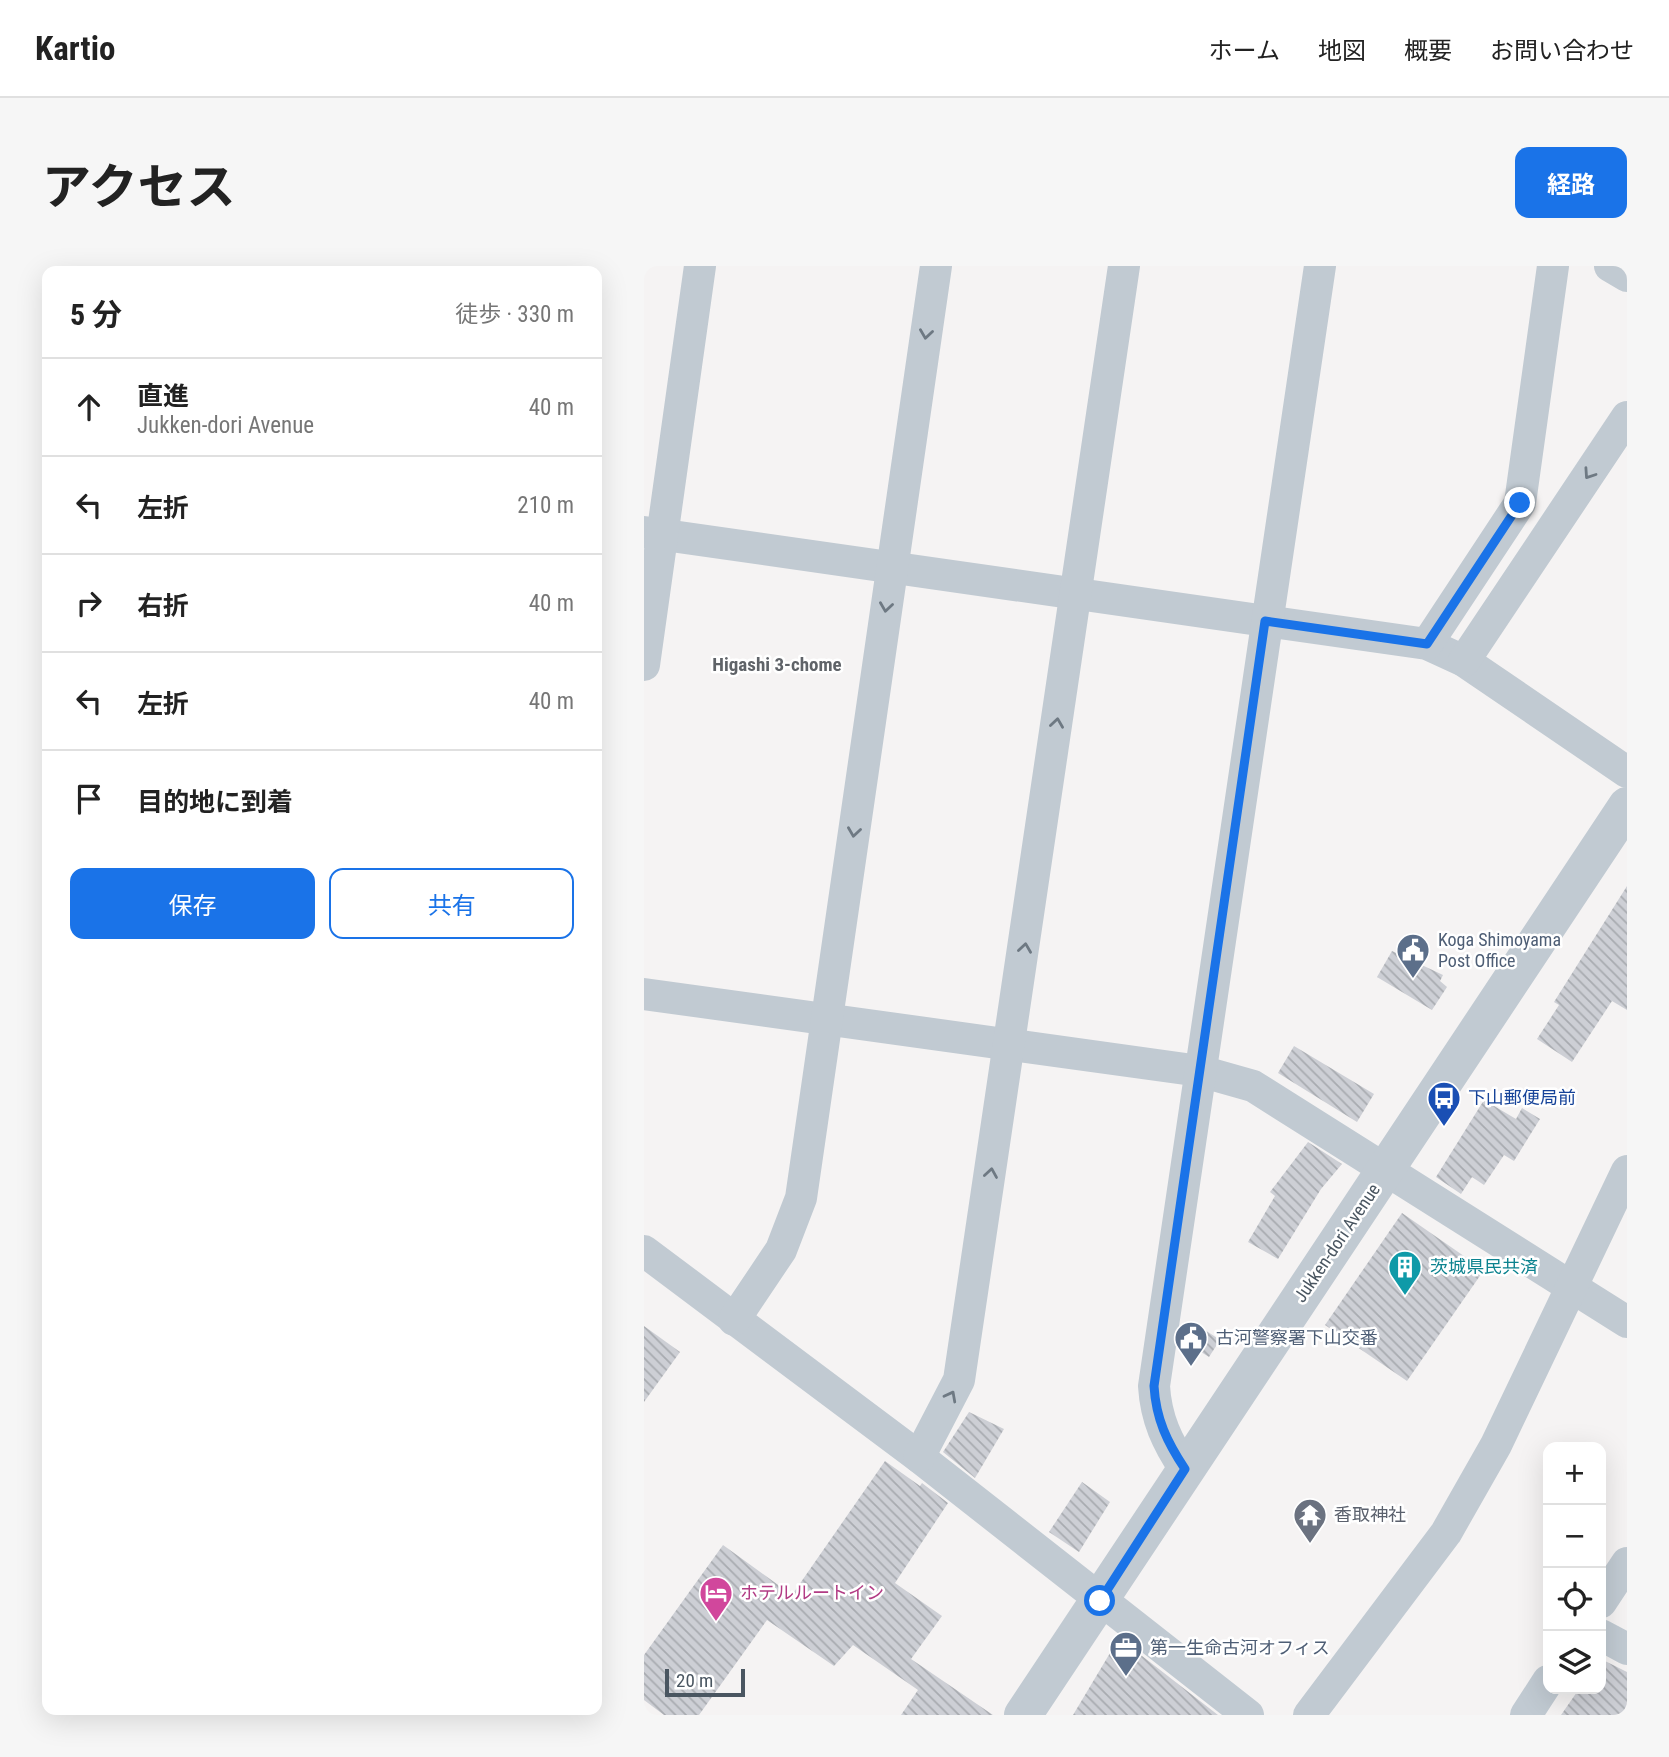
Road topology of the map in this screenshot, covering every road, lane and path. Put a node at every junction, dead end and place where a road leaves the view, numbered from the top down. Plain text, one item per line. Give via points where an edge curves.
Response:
1 (700, 266) edge
2 (936, 266) edge
3 (1124, 266) edge
4 (1320, 266) edge
5 (1553, 266) edge
6 (1610, 266) edge
7 (1627, 276) edge
8 (1627, 417) edge
9 (653, 533) edge
10 (892, 569) junction
11 (1076, 592) junction
12 (1265, 621) junction
13 (1427, 644) junction
14 (1464, 661) junction
15 (644, 665) edge
16 (1627, 772) edge
17 (1627, 806) edge
18 (644, 994) edge
19 (827, 1019) junction
20 (1011, 1046) junction
21 (1200, 1072) junction
22 (1388, 1169) junction
23 (1627, 1171) edge
24 (644, 1251) edge
25 (1573, 1286) junction
26 (734, 1320) junction
27 (1627, 1322) edge
28 (919, 1457) junction
29 (1185, 1469) junction
30 (1627, 1563) edge
31 (1606, 1594) edge
32 (1100, 1601) junction
33 (1606, 1638) edge
34 (1627, 1649) edge
35 (1543, 1688) edge
36 (1023, 1715) edge
37 (1248, 1715) edge
38 (1308, 1715) edge
39 (1525, 1715) edge

1 - 9 street
2 -> 10 street
3 - 11 street
4 - 12 street
5 - 13 street via 1520,503
6 - 7 street
8 -> 14 street
9 - 10 street
9 - 15 street
10 - 11 street
10 -> 19 street
11 - 12 street
20 -> 11 street
12 - 13 street
12 - 21 street
13 - 14 street
14 - 16 street
17 - 22 street, Jukken-dori Avenue
18 - 19 street
19 - 20 street
19 - 26 street via 801,1198 780,1250
20 - 21 street
28 -> 20 street via 959,1380
21 - 22 street via 1253,1086
21 - 29 street via 1154,1386 1166,1441
22 - 25 street
22 - 29 street, Jukken-dori Avenue
23 - 25 street
24 - 26 street
25 - 27 street
25 - 38 street via 1496,1445 1446,1533
26 - 28 street
28 - 32 street
29 - 32 street, Jukken-dori Avenue
30 - 31 street
32 - 36 street, Jukken-dori Avenue
32 - 37 street
33 - 34 street
35 - 39 street

